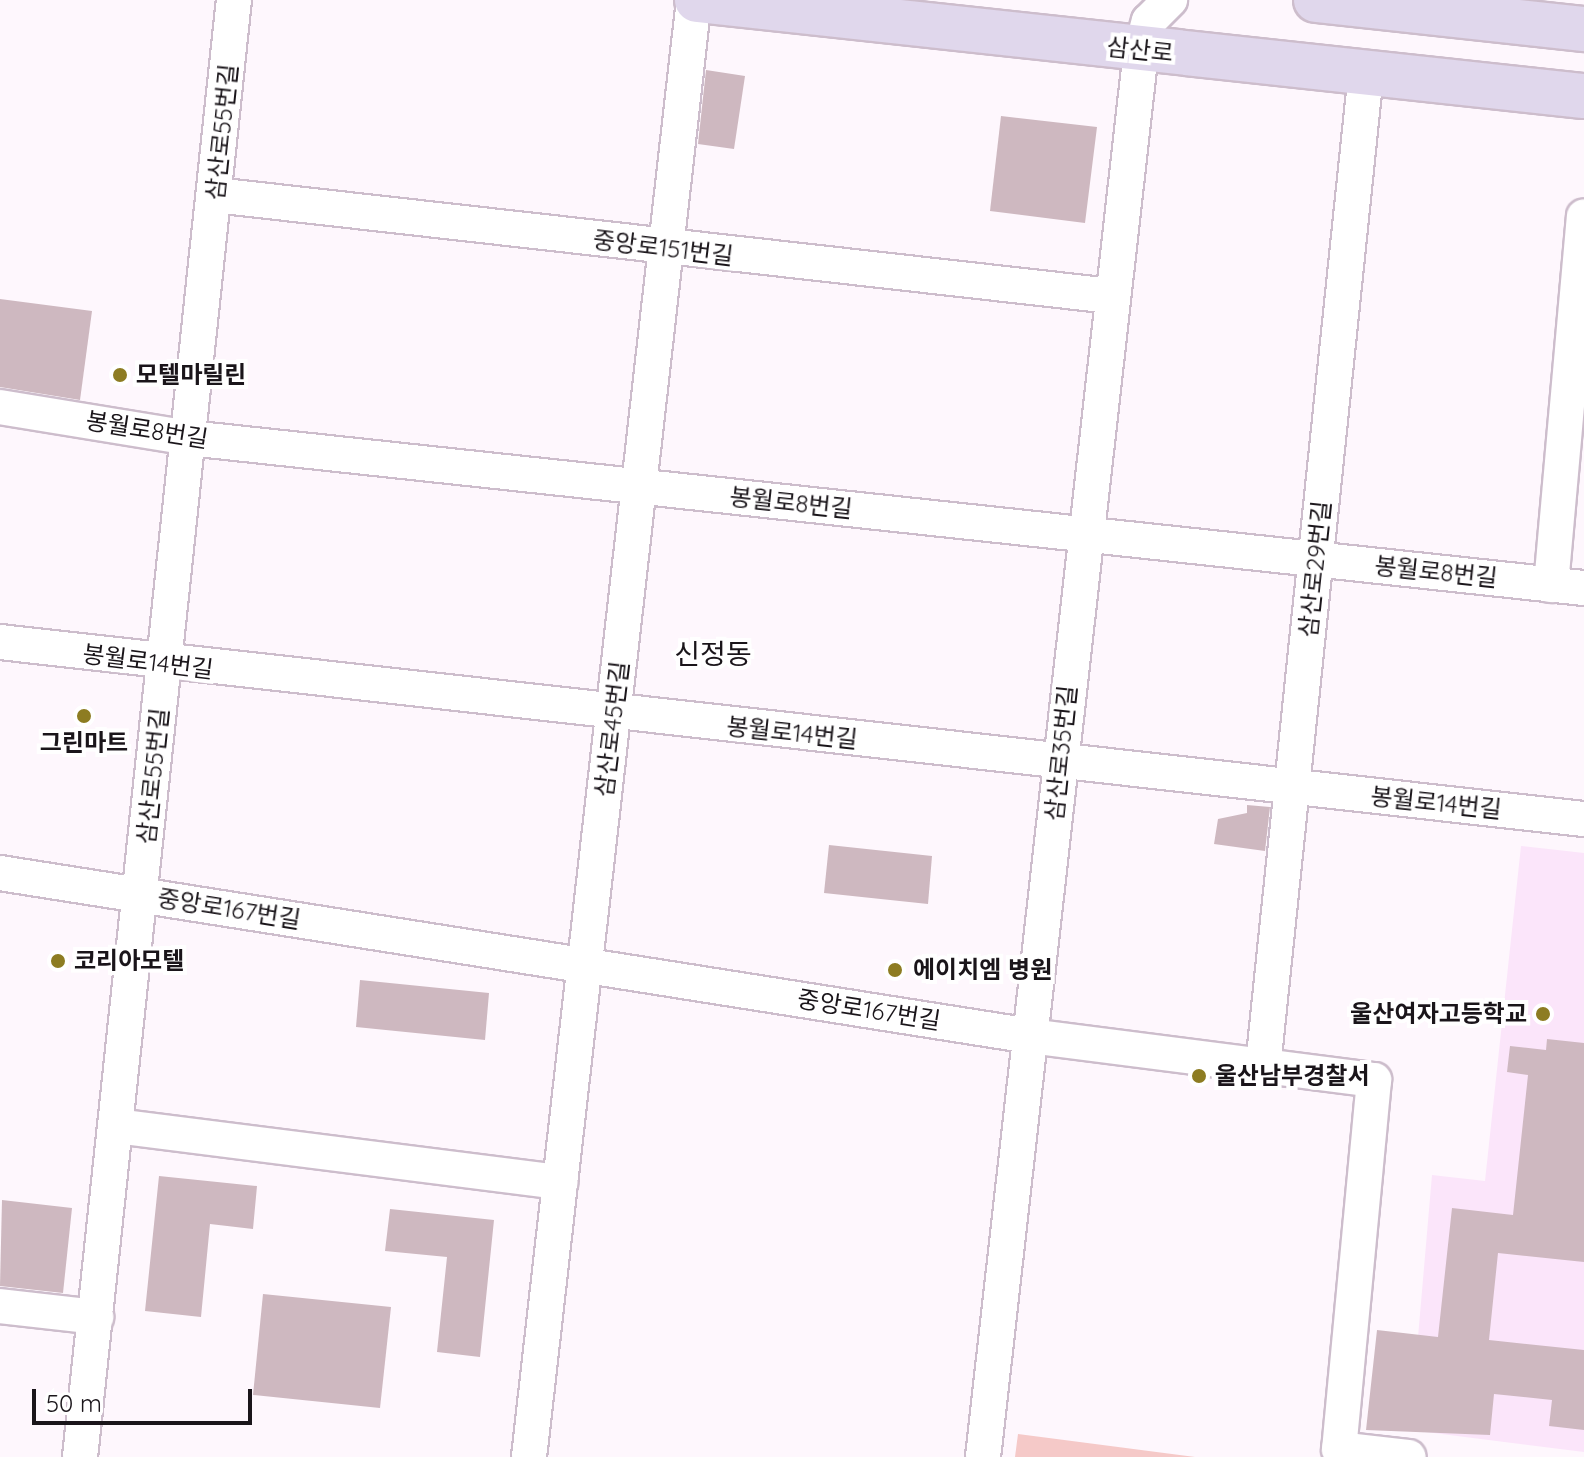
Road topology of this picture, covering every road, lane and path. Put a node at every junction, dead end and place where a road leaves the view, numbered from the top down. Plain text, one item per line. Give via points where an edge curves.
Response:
1 (234, 0) edge
2 (695, 0) edge
3 (1170, 0) edge
4 (1316, 0) edge
5 (1376, 3) edge
6 (1584, 29) edge
7 (1141, 50) junction
8 (1366, 73) junction
9 (1584, 96) edge
10 (215, 195) junction
11 (1584, 216) edge
12 (667, 249) junction
13 (1111, 296) junction
14 (0, 407) edge
15 (189, 438) junction
16 (640, 486) junction
17 (1085, 534) junction
18 (1316, 559) junction
19 (1568, 586) edge
20 (0, 642) edge
21 (165, 665) junction
22 (614, 714) junction
23 (1059, 763) junction
24 (1292, 788) junction
25 (1584, 819) edge
26 (0, 873) edge
27 (141, 895) junction
28 (585, 965) junction
29 (1030, 1036) junction
30 (1263, 1066) junction
31 (116, 1126) junction
32 (560, 1182) junction
33 (0, 1306) edge
34 (96, 1317) junction
35 (80, 1457) edge
36 (529, 1457) edge
37 (983, 1457) edge
38 (1409, 1457) edge

1 - 10 street, 삼산로55번길
2 - 7 main road, 삼산로
2 - 12 street, 삼산로45번길
3 - 7 street, 삼산로35번길 via 1149,21
4 - 5 main road
5 - 6 main road
7 - 8 main road, 삼산로
7 - 13 street, 삼산로35번길
8 - 9 main road, 삼산로
8 - 18 street, 삼산로29번길
10 - 12 street, 중앙로151번길
10 - 15 street, 삼산로55번길
11 - 19 street
12 - 13 street, 중앙로151번길
12 - 16 street, 삼산로45번길
13 - 17 street, 삼산로35번길
14 - 15 street, 봉월로8번길
15 - 16 street, 봉월로8번길
15 - 21 street, 삼산로55번길
16 - 17 street, 봉월로8번길
16 - 22 street, 삼산로45번길
17 - 18 street, 봉월로8번길
17 - 23 street, 삼산로35번길
18 - 19 street, 봉월로8번길
18 - 24 street, 삼산로29번길
20 - 21 street, 봉월로14번길
21 - 22 street, 봉월로14번길
21 - 27 street, 삼산로55번길
22 - 23 street, 봉월로14번길
22 - 28 street, 삼산로45번길
23 - 24 street, 봉월로14번길
23 - 29 street, 삼산로35번길
24 - 25 street, 봉월로14번길
24 - 30 street, 삼산로29번길
26 - 27 street, 중앙로167번길
27 - 28 street, 중앙로167번길
27 - 31 street, 삼산로55번길
28 - 29 street, 중앙로167번길
28 - 32 street, 삼산로45번길
29 - 30 street, 중앙로167번길
29 - 37 street, 삼산로35번길
30 - 38 street, 중앙로167번길 via 1374,1080 1339,1449
31 - 32 street
31 - 34 street, 삼산로55번길
32 - 36 street, 삼산로45번길
33 - 34 street
34 - 35 street, 삼산로55번길

